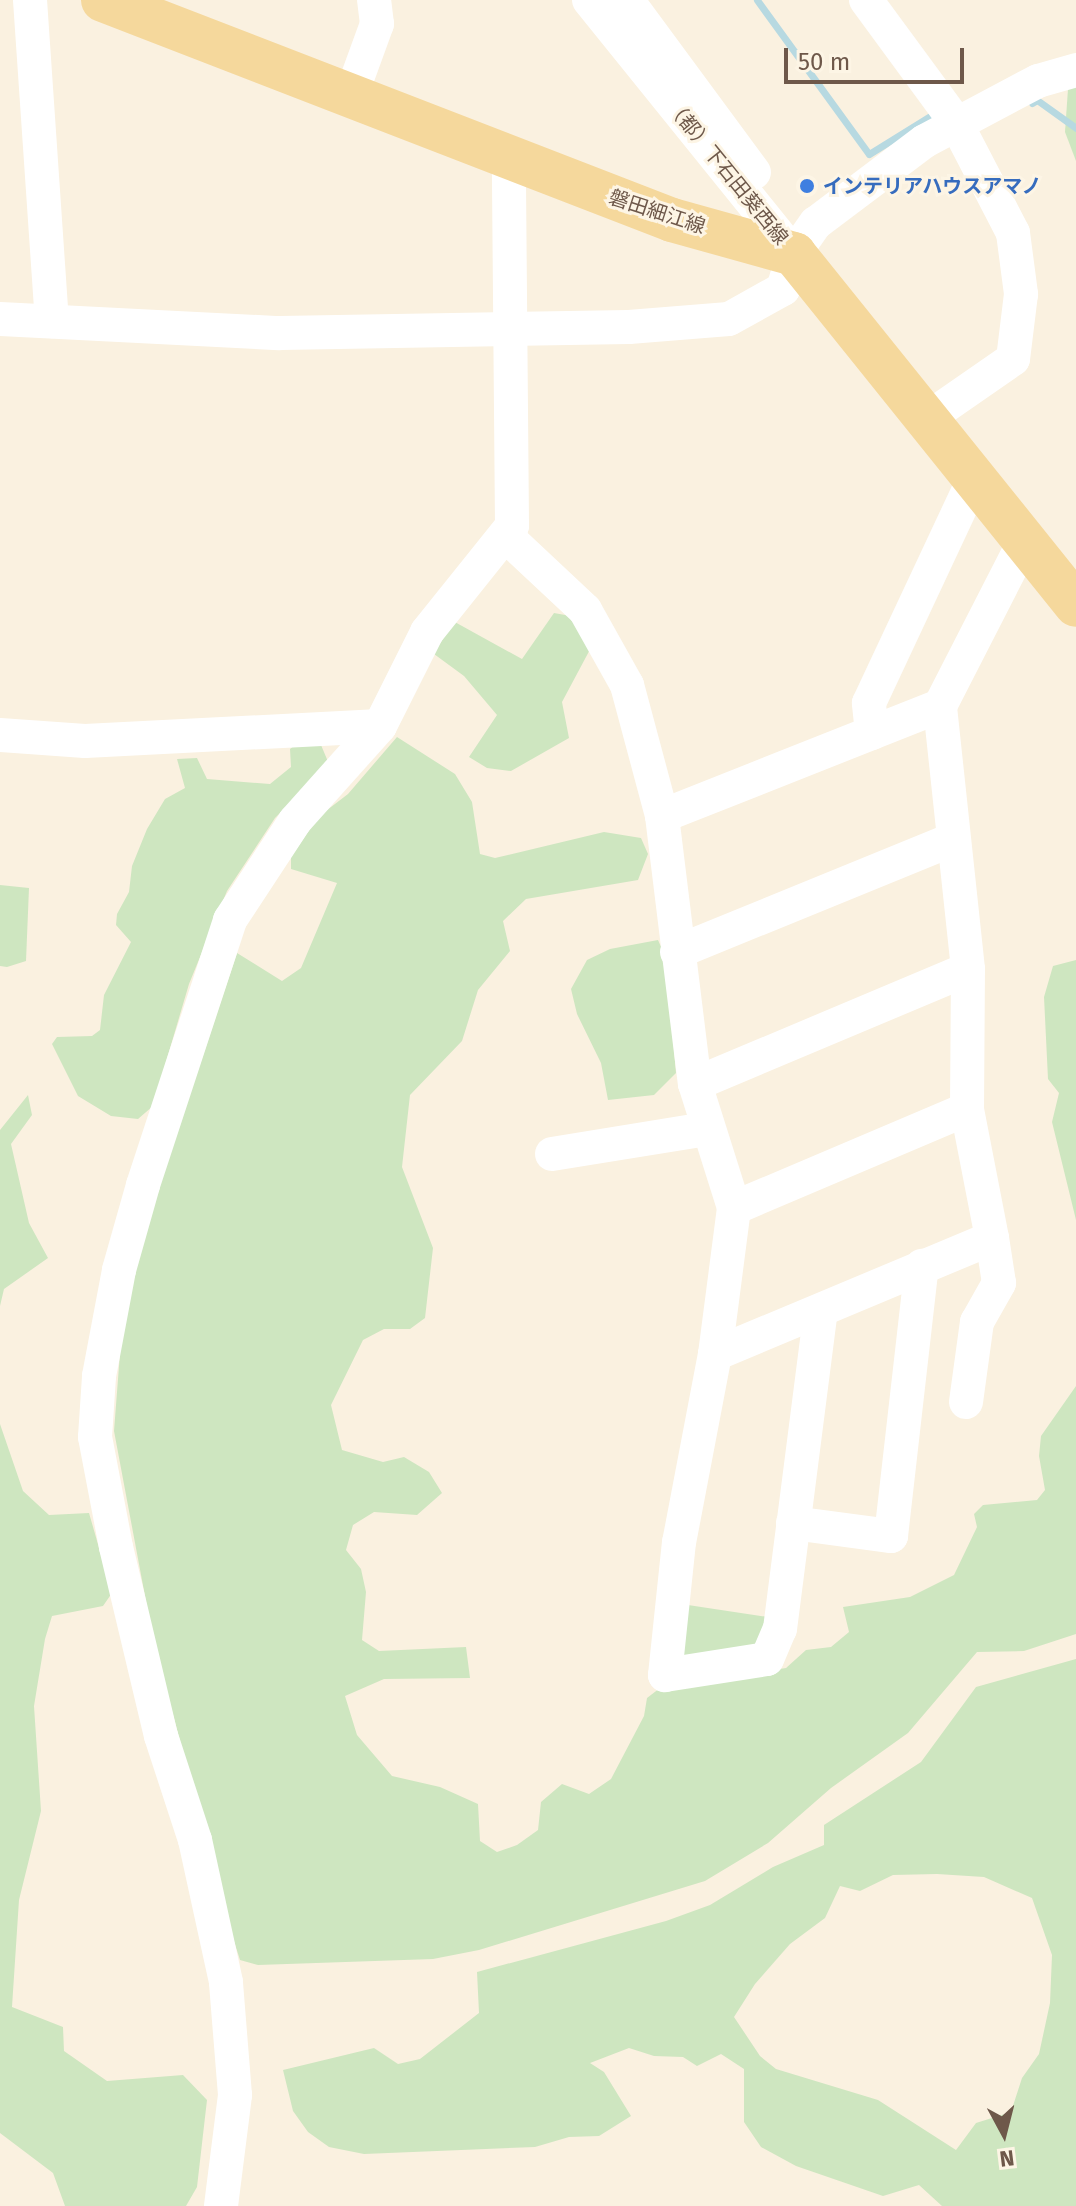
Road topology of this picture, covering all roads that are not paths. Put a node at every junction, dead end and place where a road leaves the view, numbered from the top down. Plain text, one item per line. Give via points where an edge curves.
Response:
1 (30, 0) edge
2 (103, 0) edge
3 (374, 0) edge
4 (589, 0) edge
5 (627, 0) edge
6 (866, 0) edge
7 (1076, 70) edge
8 (350, 98) junction
9 (955, 121) junction
10 (509, 159) junction
11 (794, 254) junction
12 (0, 319) edge
13 (52, 321) junction
14 (511, 329) junction
15 (925, 420) junction
16 (974, 479) junction
17 (507, 537) junction
18 (1025, 540) junction
19 (1076, 605) edge
20 (940, 706) junction
21 (380, 726) junction
22 (872, 733) junction
23 (0, 735) edge
24 (662, 816) junction
25 (952, 840) junction
26 (677, 952) junction
27 (968, 969) junction
28 (695, 1084) junction
29 (967, 1109) junction
30 (707, 1129) junction
31 (552, 1154) dead end
32 (734, 1208) junction
33 (992, 1238) junction
34 (922, 1266) junction
35 (821, 1311) junction
36 (715, 1354) junction
37 (966, 1402) dead end
38 (793, 1523) junction
39 (221, 2206) edge

1 - 13 street
2 - 8 main road, 磐田細江線
3 - 8 street via 377,24
4 - 11 street, （都）下石田葵西線
5 - 11 street, （都）下石田葵西線 via 775,200
6 - 9 street
7 - 9 street via 1038,81
8 - 10 main road, 磐田細江線
9 - 11 street via 816,223
9 - 15 street via 1013,233 1021,294 1013,359
10 - 11 main road, 磐田細江線 via 672,220
10 - 14 street
11 - 14 street via 783,289 729,319
11 - 15 main road
12 - 13 street
13 - 14 street via 280,333
14 - 17 street via 512,526
15 - 16 main road
16 - 18 main road
16 - 22 street via 869,703
17 - 21 street via 435,620
17 - 24 street via 585,610 605,640 627,685
18 - 19 main road
18 - 20 street
20 - 22 street
20 - 25 street
21 - 23 street via 85,741
21 - 39 street via 295,821 230,920 143,1185 119,1270 99,1376 95,1437 116,1547 161,1736 195,1840 226,1982 235,2095
22 - 24 street
24 - 26 street
25 - 26 street
25 - 27 street
26 - 28 street
27 - 28 street
27 - 29 street
28 - 30 street
29 - 32 street
29 - 33 street
30 - 31 street
30 - 32 street
32 - 36 street
33 - 34 street
33 - 37 street via 999,1283 977,1322
34 - 35 street
34 - 38 street via 891,1536
35 - 36 street
35 - 38 street
36 - 38 street via 679,1542 665,1675 767,1659 780,1629

